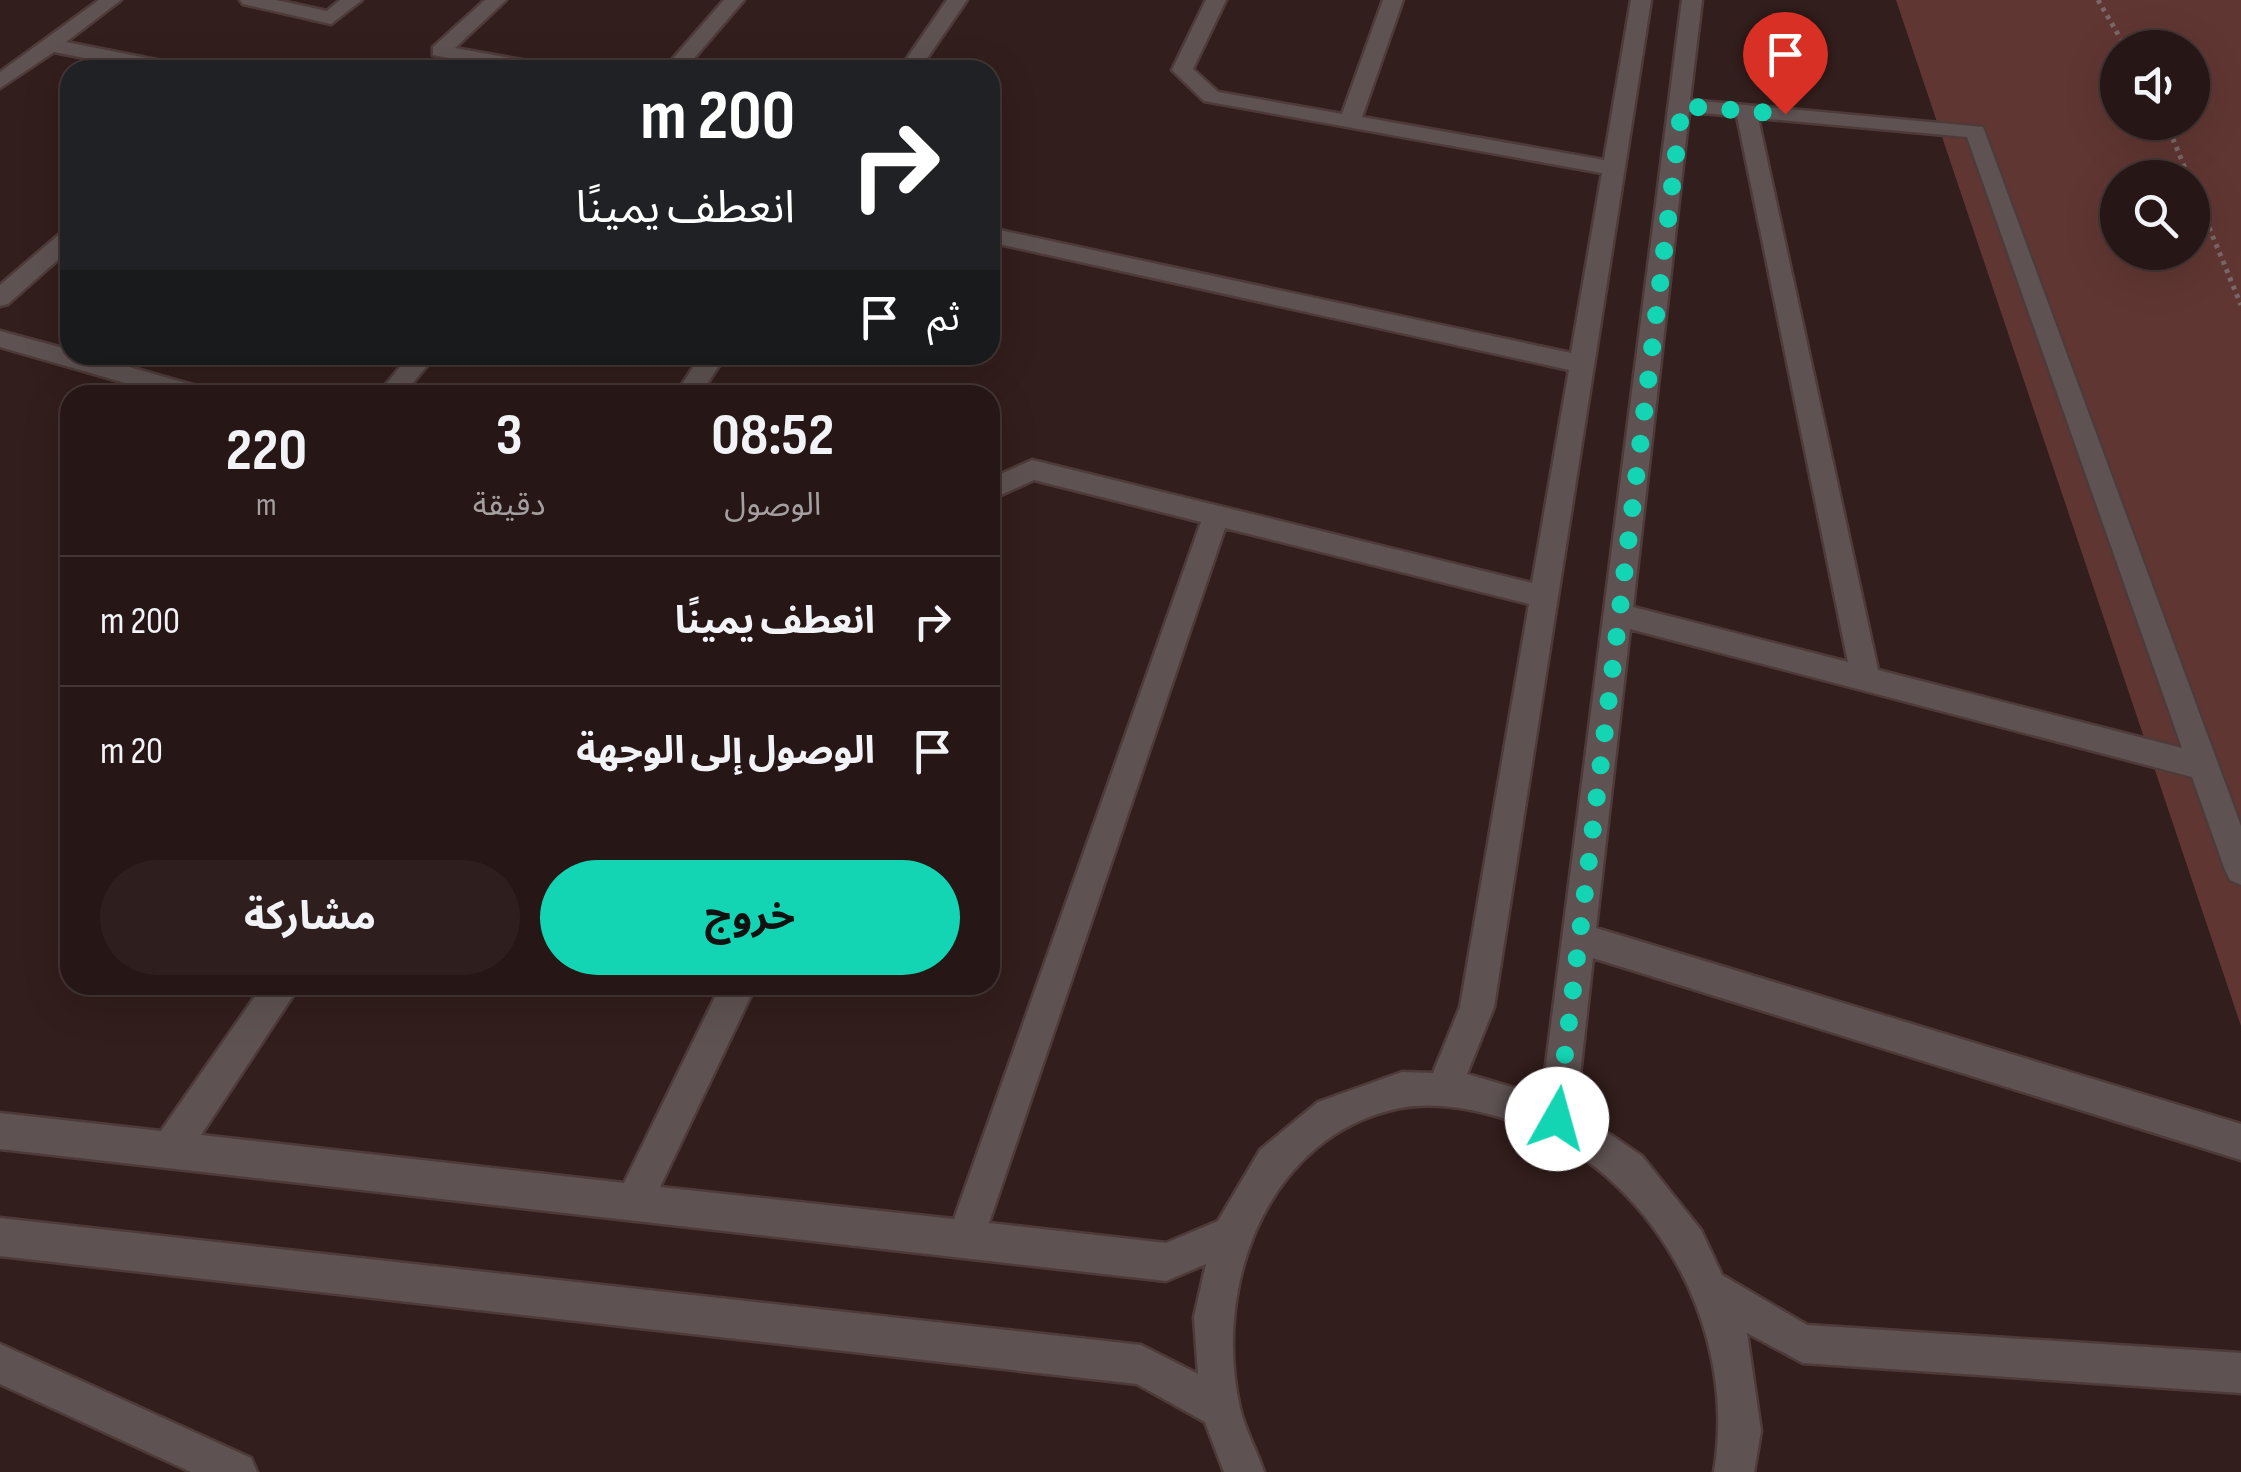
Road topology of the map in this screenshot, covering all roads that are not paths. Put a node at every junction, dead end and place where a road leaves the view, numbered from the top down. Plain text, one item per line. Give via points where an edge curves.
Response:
1 (111, 0) edge
2 (250, 0) edge
3 (352, 0) edge
4 (496, 0) edge
5 (734, 0) edge
6 (957, 0) edge
7 (1216, 0) edge
8 (1394, 0) edge
9 (1641, 0) edge
10 (1692, 0) edge
11 (50, 45) junction
12 (126, 60) edge
13 (489, 60) edge
14 (682, 60) edge
15 (916, 60) edge
16 (0, 82) edge
17 (1682, 106) junction
18 (1746, 111) junction
19 (1350, 122) junction
20 (1614, 168) junction
21 (1000, 237) edge
22 (60, 246) edge
23 (0, 298) edge
24 (0, 339) edge
25 (60, 351) edge
26 (1582, 364) junction
27 (126, 365) edge
28 (415, 365) edge
29 (174, 385) edge
30 (398, 385) edge
31 (1000, 485) edge
32 (1216, 516) junction
33 (1544, 597) junction
34 (1619, 616) junction
35 (1866, 680) junction
36 (2204, 767) junction
37 (2241, 870) edge
38 (1579, 938) junction
39 (275, 995) edge
40 (734, 995) edge
41 (1443, 1091) junction
42 (1557, 1119) junction
43 (0, 1132) edge
44 (2241, 1142) edge
45 (169, 1150) junction
46 (633, 1202) junction
47 (1231, 1234) junction
48 (0, 1237) edge
49 (965, 1240) junction
50 (1709, 1289) junction
51 (0, 1364) edge
52 (2241, 1373) edge
53 (1220, 1408) junction
54 (236, 1472) edge
55 (1244, 1472) edge
56 (1734, 1472) edge

1 - 11 street
2 - 3 street via 330,18
4 - 13 street via 440,51
5 - 14 street
6 - 15 street
7 - 19 street via 1182,70 1211,97
8 - 19 street
9 - 20 street
10 - 17 street
11 - 12 street
11 - 16 street
17 - 18 street
17 - 34 street
18 - 35 street
18 - 36 street via 1976,131
19 - 20 street
20 - 26 street
21 - 26 street
22 - 23 street
24 - 25 street
26 - 33 street
27 - 29 street
28 - 30 street
31 - 32 street via 1032,470
32 - 33 street
32 - 49 street
33 - 41 street via 1477,1008
34 - 35 street
34 - 38 street
35 - 36 street
36 - 37 street
38 - 42 street
38 - 44 street
39 - 45 street
40 - 46 street
41 - 42 street via 1479,1092
41 - 47 street via 1402,1090 1332,1114 1273,1164
42 - 50 street via 1629,1169 1688,1243
43 - 45 street
45 - 46 street
46 - 49 street
47 - 49 street via 1166,1262
47 - 53 street via 1213,1316
48 - 53 street via 1141,1365
50 - 52 street via 1803,1344
50 - 56 street via 1728,1333 1741,1430
51 - 54 street
53 - 55 street

